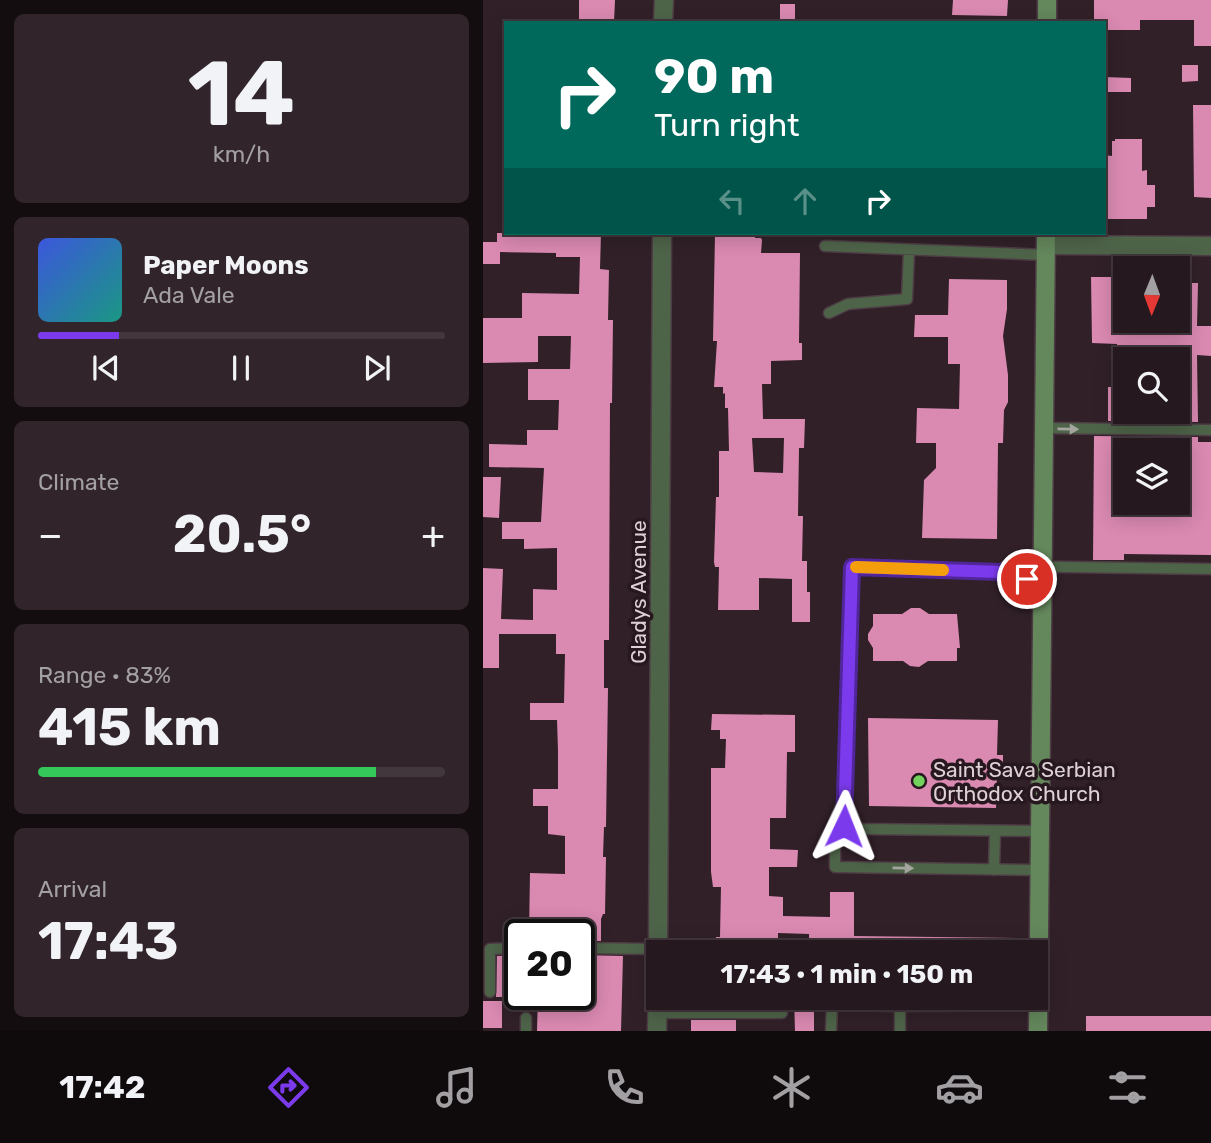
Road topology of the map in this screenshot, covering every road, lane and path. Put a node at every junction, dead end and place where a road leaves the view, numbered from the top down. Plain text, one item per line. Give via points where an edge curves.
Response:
1 (664, 0) edge
2 (1047, 0) edge
3 (663, 21) edge
4 (1047, 21) edge
5 (662, 235) edge
6 (1046, 244) edge
7 (825, 246) dead end
8 (1211, 246) edge
9 (909, 250) junction
10 (829, 313) dead end
11 (1044, 428) junction
12 (1211, 430) edge
13 (1211, 569) edge
14 (1043, 573) junction
15 (844, 826) junction
16 (995, 831) junction
17 (1041, 831) junction
18 (994, 870) junction
19 (1040, 870) junction
20 (658, 940) edge
21 (1039, 940) edge
22 (504, 948) edge
23 (595, 948) edge
24 (646, 950) edge
25 (490, 992) dead end
26 (657, 1010) edge
27 (832, 1010) edge
28 (900, 1010) edge
29 (1038, 1010) edge
30 (657, 1013) junction
31 (782, 1013) dead end
32 (526, 1018) dead end
33 (526, 1031) edge
34 (657, 1031) edge
35 (831, 1031) edge
36 (900, 1031) edge
37 (1038, 1031) edge

1 - 3 street
2 - 4 main road
5 - 20 street, Gladys Avenue
6 - 8 street
6 - 9 lane
6 - 11 main road
7 - 9 lane
9 - 10 lane via 907,299 848,304
11 -> 12 lane
11 - 14 main road
13 - 14 lane via 1089,568
14 - 15 lane via 1005,578 1000,572 852,567
14 - 17 main road
15 - 16 lane
15 -> 18 lane via 835,840 835,867
16 - 17 lane
16 - 18 lane
17 - 19 main road
18 - 19 lane
19 - 21 main road
22 - 25 lane via 490,949
23 - 24 lane
26 - 30 street
27 - 35 lane
28 - 36 lane
29 - 37 main road
30 - 31 lane
30 - 34 street
32 - 33 lane

